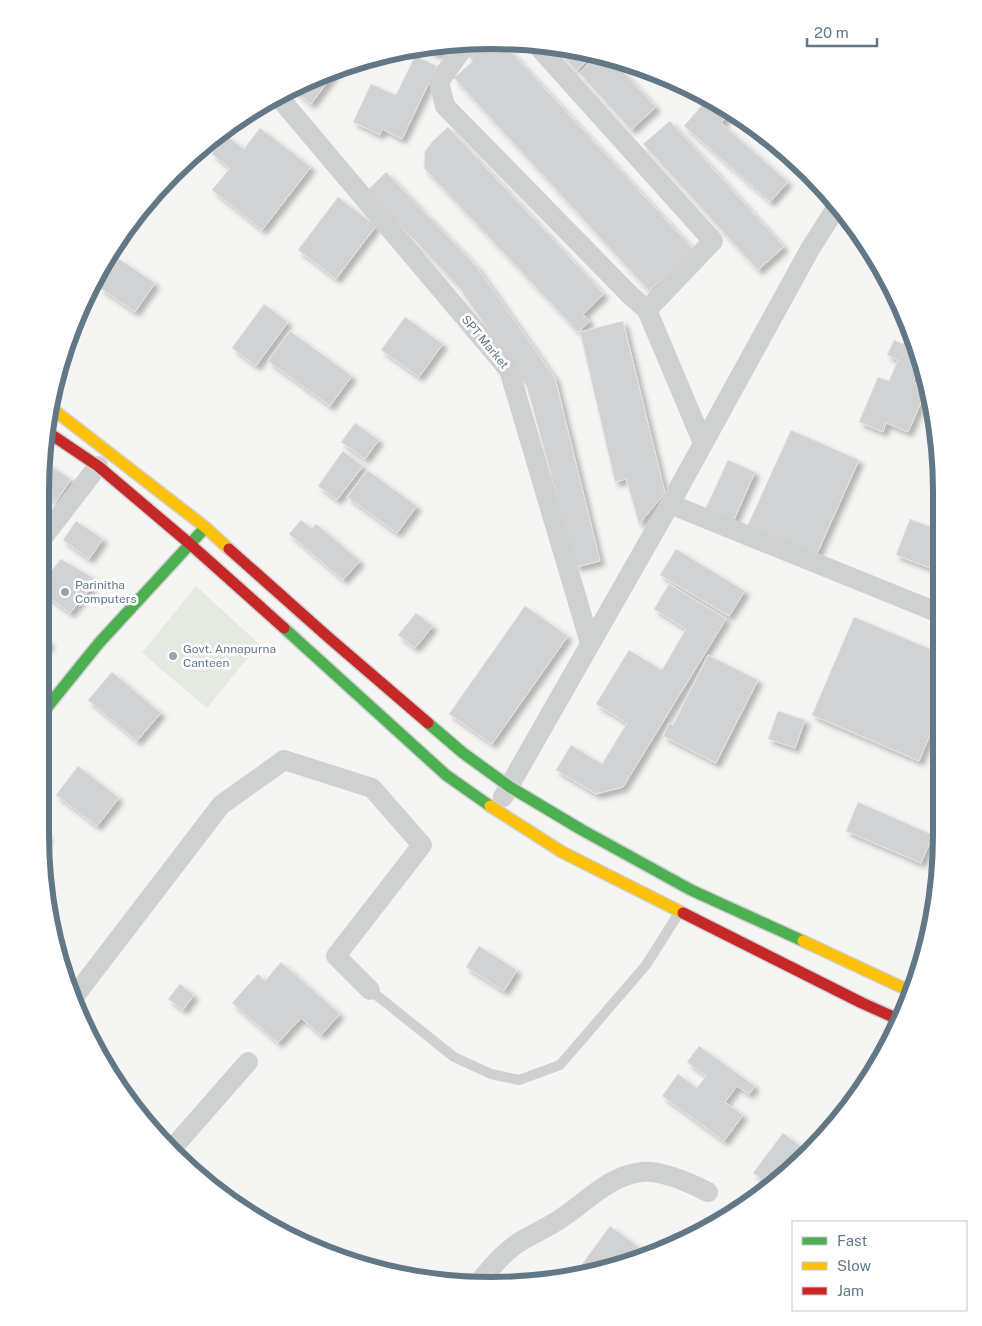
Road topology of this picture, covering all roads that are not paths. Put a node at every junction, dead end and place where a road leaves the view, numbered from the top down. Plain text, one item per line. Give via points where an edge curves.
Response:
1 (462, 50) edge
2 (543, 52) edge
3 (283, 101) edge
4 (834, 212) edge
5 (647, 310) junction
6 (56, 412) edge
7 (53, 436) edge
8 (703, 443) junction
9 (98, 466) junction
10 (670, 504) junction
11 (206, 527) junction
12 (49, 530) edge
13 (190, 544) junction
14 (933, 611) edge
15 (590, 643) junction
16 (49, 705) edge
17 (510, 787) junction
18 (495, 809) junction
19 (680, 912) junction
20 (906, 989) edge
21 (370, 990) joint
22 (78, 992) edge
23 (894, 1017) edge
24 (248, 1062) dead end
25 (175, 1145) edge
26 (708, 1192) dead end
27 (483, 1277) edge

1 - 5 street via 439,82 445,106
2 - 5 street via 713,241
3 - 15 street, SPT Market via 509,370
4 - 8 street
5 - 8 street
6 - 11 street
7 - 9 street
8 - 10 street
9 - 12 street
9 - 13 street
10 - 14 street
10 - 15 street
11 - 13 street
11 - 17 street via 463,753
13 - 16 street via 99,643
13 - 18 street via 446,775
15 - 17 street
17 - 18 street
17 - 20 street via 691,890
18 - 19 street via 562,852
19 - 21 lane via 646,966 560,1065 519,1080 491,1074 454,1057
19 - 23 street
21 - 22 street via 336,956 422,845 372,788 284,760 222,805
24 - 25 street
26 - 27 street via 669,1176 645,1171 628,1174 612,1181 561,1219 521,1240

